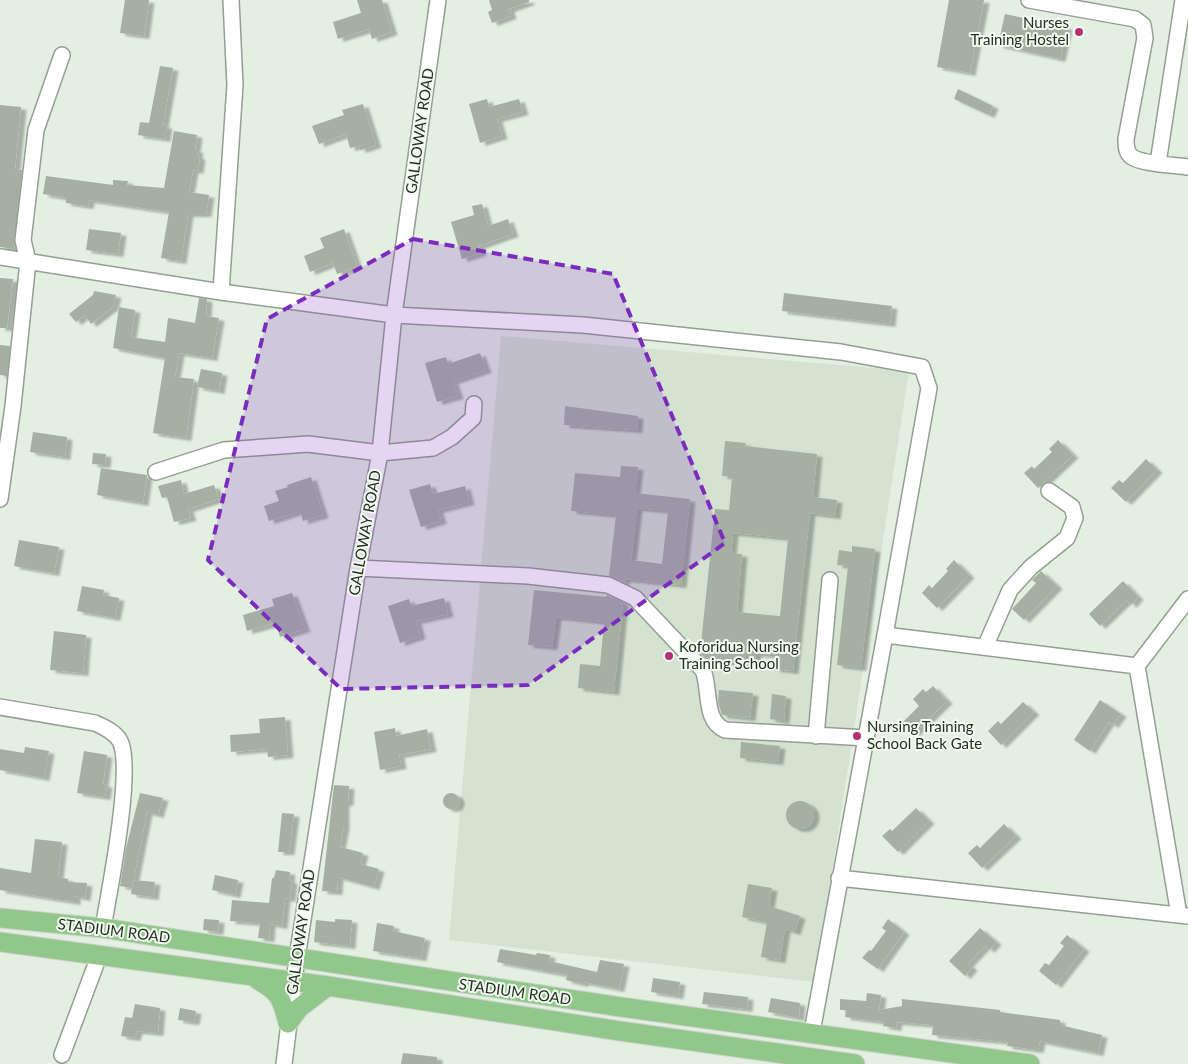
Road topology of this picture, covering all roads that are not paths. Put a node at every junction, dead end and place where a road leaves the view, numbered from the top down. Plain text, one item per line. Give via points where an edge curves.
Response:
1 (231, 0) edge
2 (438, 0) edge
3 (1029, 0) edge
4 (1183, 0) edge
5 (62, 55) dead end
6 (1158, 163) junction
7 (1188, 167) edge
8 (0, 257) edge
9 (28, 261) junction
10 (221, 292) junction
11 (394, 315) junction
12 (6, 404) edge
13 (474, 404) dead end
14 (380, 452) junction
15 (156, 472) dead end
16 (1049, 491) dead end
17 (0, 499) edge
18 (358, 568) junction
19 (830, 580) dead end
20 (1188, 599) edge
21 (885, 635) junction
22 (984, 647) junction
23 (1137, 666) junction
24 (0, 707) edge
25 (816, 736) junction
26 (867, 738) junction
27 (839, 878) junction
28 (1183, 915) edge
29 (0, 918) edge
30 (103, 928) junction
31 (0, 942) edge
32 (98, 956) junction
33 (297, 958) junction
34 (251, 976) junction
35 (294, 982) junction
36 (328, 986) junction
37 (288, 1023) junction
38 (812, 1032) junction
39 (62, 1055) dead end
40 (284, 1064) edge
41 (855, 1064) edge
42 (1030, 1064) edge

1 - 10 street via 235,85
2 - 11 street, GALLOWAY ROAD
3 - 6 street via 1135,19 1143,25 1145,38 1126,145 1132,158
4 - 6 street
5 - 9 street via 36,130 23,240
6 - 7 street
8 - 9 street
9 - 10 street
9 - 12 street
10 - 11 street
11 - 14 street, GALLOWAY ROAD
11 - 21 street via 602,327 841,352 922,367 930,388
12 - 17 street
13 - 14 street via 472,418 432,448
14 - 15 street via 308,444 224,450
14 - 18 street, GALLOWAY ROAD
16 - 22 street via 1072,506 1075,518 1067,538 1031,567 1010,590
18 - 25 street via 528,576 608,585 635,598 703,670 708,682 711,718 716,726 725,730
18 - 33 street, GALLOWAY ROAD
19 - 25 street
20 - 23 street
21 - 22 street
21 - 26 street
22 - 23 street
23 - 28 street
24 - 30 street via 95,723 108,729 119,740 125,755 124,784
25 - 26 street
26 - 27 street
27 - 28 street
27 - 38 street
29 - 30 main road, STADIUM ROAD
30 - 33 main road, STADIUM ROAD
31 - 32 main road, STADIUM ROAD
32 - 34 main road, STADIUM ROAD
32 - 39 street
33 - 35 street, GALLOWAY ROAD
33 - 38 main road, STADIUM ROAD via 723,1022
34 - 35 main road, STADIUM ROAD
34 - 37 main road via 277,992
35 - 36 main road, STADIUM ROAD
35 - 37 street, GALLOWAY ROAD
36 - 37 main road via 299,1008
36 - 41 main road, STADIUM ROAD
37 - 40 street, GALLOWAY ROAD
38 - 42 main road, STADIUM ROAD

